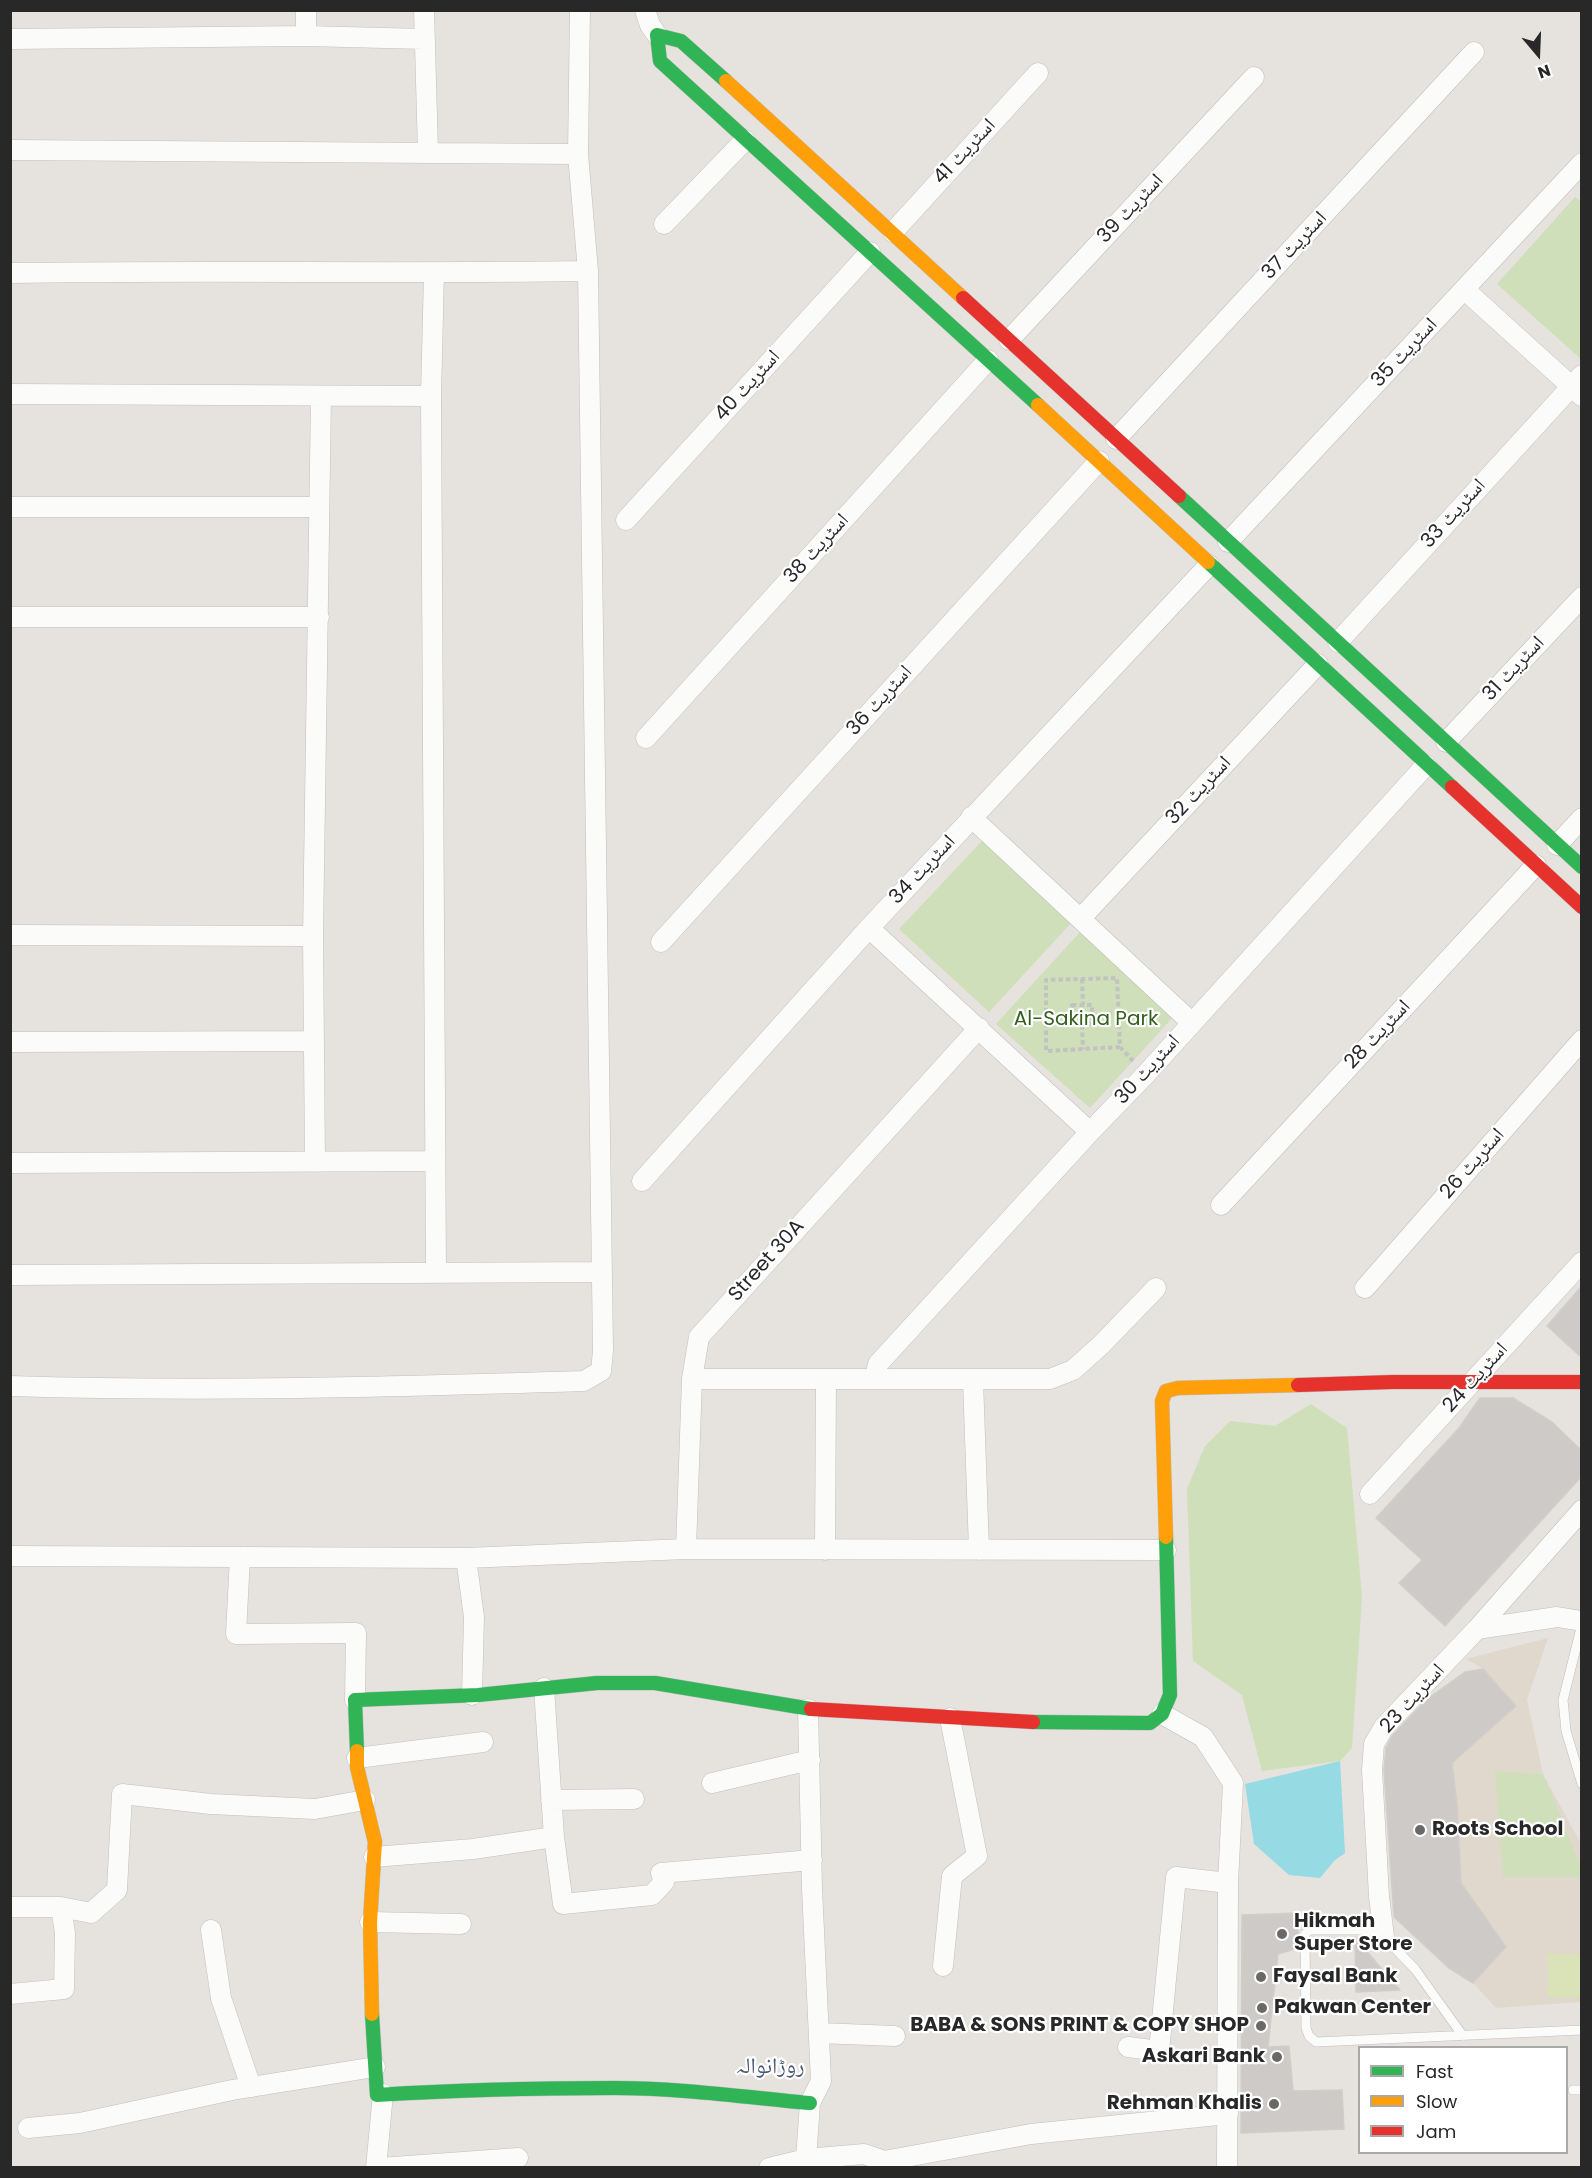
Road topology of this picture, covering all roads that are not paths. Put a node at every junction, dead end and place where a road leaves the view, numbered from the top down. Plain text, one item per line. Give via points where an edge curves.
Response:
1 (306, 10) edge
2 (424, 10) edge
3 (580, 10) edge
4 (645, 10) edge
5 (657, 35) junction
6 (306, 36) junction
7 (10, 39) edge
8 (424, 39) junction
9 (1474, 52) dead end
10 (1038, 73) dead end
11 (1254, 77) dead end
12 (745, 140) junction
13 (10, 150) edge
14 (428, 153) junction
15 (578, 154) junction
16 (1578, 174) edge
17 (664, 224) dead end
18 (893, 232) junction
19 (870, 252) junction
20 (588, 271) junction
21 (10, 273) edge
22 (434, 273) junction
23 (1465, 290) junction
24 (1009, 340) junction
25 (988, 360) junction
26 (1578, 386) edge
27 (1063, 390) junction
28 (10, 394) edge
29 (321, 396) junction
30 (431, 396) junction
31 (1042, 411) junction
32 (1116, 439) junction
33 (1099, 461) junction
34 (10, 507) edge
35 (319, 507) junction
36 (626, 520) dead end
37 (1228, 542) junction
38 (1209, 565) junction
39 (1581, 597) edge
40 (10, 617) edge
41 (319, 617) junction
42 (1338, 642) junction
43 (1318, 664) junction
44 (646, 738) dead end
45 (1446, 742) junction
46 (1426, 765) junction
47 (1470, 784) junction
48 (971, 817) junction
49 (1581, 818) edge
50 (1557, 845) junction
51 (1536, 865) junction
52 (1581, 867) edge
53 (1581, 907) edge
54 (1081, 918) junction
55 (869, 928) junction
56 (10, 935) edge
57 (313, 936) junction
58 (661, 942) dead end
59 (1191, 1022) junction
60 (979, 1028) junction
61 (1581, 1040) edge
62 (315, 1041) junction
63 (10, 1042) edge
64 (1090, 1132) junction
65 (435, 1161) junction
66 (315, 1162) junction
67 (10, 1163) edge
68 (642, 1181) dead end
69 (1221, 1204) dead end
70 (1581, 1262) edge
71 (602, 1272) junction
72 (436, 1273) junction
73 (10, 1275) edge
74 (1156, 1288) dead end
75 (1365, 1288) dead end
76 (875, 1378) junction
77 (692, 1379) junction
78 (826, 1379) junction
79 (973, 1380) junction
80 (1581, 1382) edge
81 (1471, 1383) junction
82 (10, 1386) edge
83 (1370, 1494) dead end
84 (1581, 1510) edge
85 (686, 1549) junction
86 (825, 1550) junction
87 (979, 1550) junction
88 (1166, 1551) junction
89 (10, 1556) edge
90 (240, 1557) junction
91 (466, 1558) junction
92 (1581, 1623) edge
93 (1477, 1629) junction
94 (544, 1688) junction
95 (472, 1695) junction
96 (355, 1700) junction
97 (808, 1709) junction
98 (1162, 1714) junction
99 (950, 1718) junction
100 (483, 1742) dead end
101 (357, 1758) junction
102 (810, 1760) junction
103 (712, 1783) dead end
104 (1581, 1784) edge
105 (634, 1798) dead end
106 (365, 1800) junction
107 (551, 1800) junction
108 (554, 1837) junction
109 (374, 1857) junction
110 (812, 1860) junction
111 (1228, 1882) junction
112 (10, 1907) edge
113 (61, 1907) junction
114 (370, 1922) junction
115 (461, 1924) dead end
116 (211, 1930) dead end
117 (1384, 1937) junction
118 (943, 1966) dead end
119 (10, 1994) edge
120 (1581, 2030) edge
121 (819, 2032) junction
122 (895, 2036) dead end
123 (1463, 2036) junction
124 (1128, 2047) dead end
125 (375, 2067) junction
126 (251, 2087) junction
127 (382, 2094) junction
128 (810, 2103) junction
129 (1228, 2114) junction
130 (28, 2128) dead end
131 (518, 2158) dead end
132 (806, 2159) junction
133 (876, 2163) edge
134 (378, 2168) edge
135 (769, 2168) edge
136 (1227, 2168) edge

1 - 6 street
2 - 8 street
3 - 15 street
4 - 5 street
5 - 12 street via 660,62
5 - 18 street via 681,41
6 - 7 street
6 - 8 street
8 - 14 street
9 - 32 street, اسٹریٹ 37
10 - 18 street, اسٹریٹ 41
11 - 24 street, اسٹریٹ 39
12 - 17 street
12 - 19 street
13 - 14 street
14 - 15 street
15 - 20 street
16 - 23 street, اسٹریٹ 35
18 - 24 street
19 - 25 street
19 - 36 street, اسٹریٹ 40
20 - 22 street
20 - 71 street
21 - 22 street
22 - 30 street
23 - 26 street
23 - 37 street, اسٹریٹ 35
24 - 27 street
25 - 31 street
25 - 44 street, اسٹریٹ 38
26 - 42 street, اسٹریٹ 33
27 - 31 street
27 - 32 street
28 - 29 street
29 - 30 street
29 - 35 street
30 - 65 street
31 - 33 street
32 - 37 street
33 - 38 street
33 - 58 street, اسٹریٹ 36
34 - 35 street
35 - 41 street
37 - 42 street
38 - 43 street
38 - 48 street, اسٹریٹ 34
39 - 45 street, اسٹریٹ 31
40 - 41 street
41 - 57 street
42 - 45 street
43 - 46 street
43 - 54 street, اسٹریٹ 32
45 - 47 street
46 - 47 street
46 - 59 street, اسٹریٹ 30
47 - 50 street
47 - 51 street
48 - 54 street
48 - 55 street, اسٹریٹ 34
49 - 50 street
50 - 52 street
51 - 53 street
51 - 69 street, اسٹریٹ 28
54 - 59 street
55 - 60 street
55 - 68 street, اسٹریٹ 34
56 - 57 street
57 - 62 street
59 - 64 street, اسٹریٹ 30
60 - 64 street
60 - 77 street, Street 30A via 699,1337
61 - 75 street, اسٹریٹ 26
62 - 63 street
62 - 66 street
64 - 76 street, اسٹریٹ 30 via 879,1364
65 - 66 street
65 - 72 street
66 - 67 street
70 - 81 street, اسٹریٹ 24
71 - 72 street
71 - 82 street via 601,1371 584,1382 301,1389
72 - 73 street
74 - 79 street via 1073,1370 1050,1378
76 - 78 street
76 - 79 street
77 - 78 street
77 - 85 street, Street 30A
78 - 86 street
79 - 87 street
80 - 81 street
81 - 83 street, اسٹریٹ 24
81 - 88 street via 1381,1382 1166,1391 1162,1401
84 - 93 street, اسٹریٹ 23
85 - 86 street
85 - 91 street
86 - 87 street
87 - 88 street
88 - 98 street via 1170,1695
89 - 90 street
90 - 91 street
90 - 96 street via 236,1634 356,1633
91 - 95 street via 474,1617
92 - 93 street via 1557,1617
92 - 104 lane via 1563,1700 1566,1731
93 - 117 street, اسٹریٹ 23 via 1384,1727 1374,1744 1372,1770
94 - 95 street
94 - 97 street via 655,1683
94 - 107 street
95 - 96 street
96 - 101 street
97 - 99 street
97 - 102 street
98 - 99 street via 1150,1723
98 - 111 street via 1203,1737 1233,1783
99 - 118 street via 977,1856 952,1876
100 - 101 street
101 - 106 street
102 - 103 street
102 - 110 street
105 - 107 street
106 - 109 street via 375,1842
106 - 113 street via 315,1809 122,1794 117,1890 91,1913
107 - 108 street
108 - 109 street
108 - 110 street via 563,1904 652,1895 664,1882 661,1873
109 - 114 street
110 - 121 street
111 - 124 street via 1176,1877 1159,2051
111 - 129 street
112 - 113 street
113 - 119 street via 65,1933 64,1989
114 - 115 street
114 - 125 street
116 - 126 street via 221,1998
117 - 123 lane via 1414,1969
117 - 123 lane via 1365,1930 1309,1930 1305,1934 1309,2036 1316,2042
120 - 123 lane
121 - 122 street
121 - 128 street via 821,2081
125 - 126 street
125 - 127 street via 377,2095
126 - 130 street via 80,2123
127 - 128 street via 616,2088
127 - 134 street
128 - 132 street
129 - 133 street via 1030,2133
129 - 136 street
131 - 134 street
132 - 133 street via 864,2154
132 - 135 street

